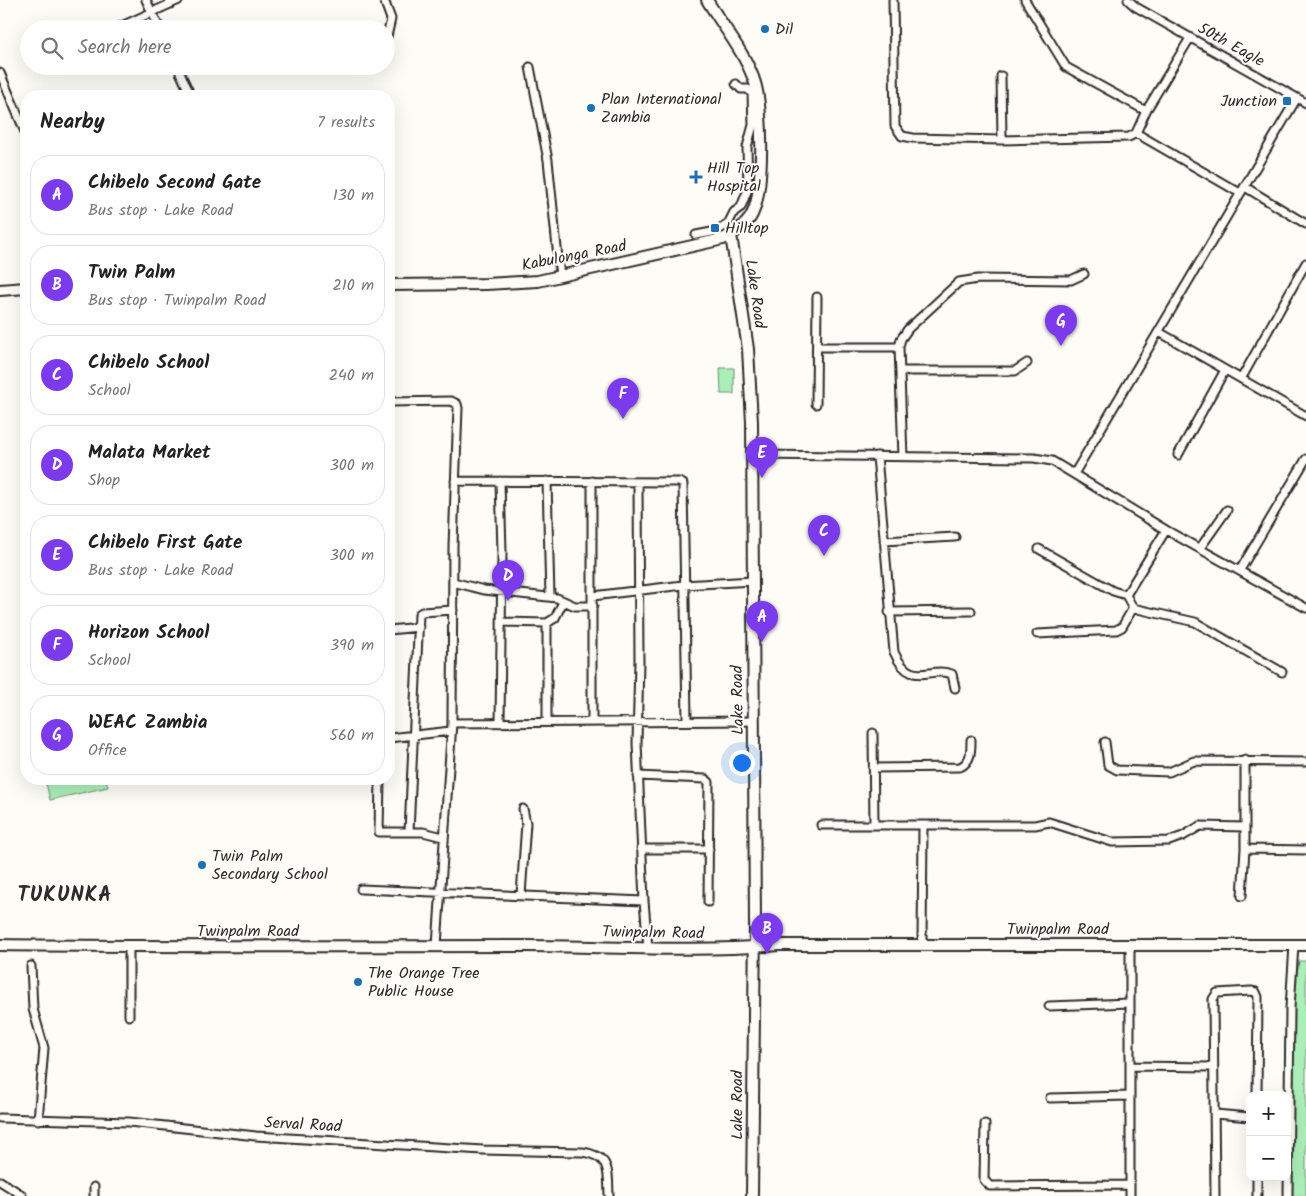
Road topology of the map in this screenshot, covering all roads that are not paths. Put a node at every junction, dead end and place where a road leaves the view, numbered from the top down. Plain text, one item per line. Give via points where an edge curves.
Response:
1 (146, 0) edge
2 (179, 0) edge
3 (384, 0) edge
4 (707, 0) edge
5 (894, 0) edge
6 (1025, 0) edge
7 (1128, 0) edge
8 (152, 12) junction
9 (135, 20) edge
10 (156, 20) edge
11 (391, 20) edge
12 (1190, 38) junction
13 (530, 67) dead end
14 (0, 73) edge
15 (181, 75) edge
16 (1001, 76) dead end
17 (736, 84) dead end
18 (188, 90) edge
19 (1297, 98) junction
20 (1306, 103) edge
21 (1146, 111) junction
22 (20, 120) edge
23 (1136, 133) junction
24 (1002, 140) junction
25 (1242, 190) junction
26 (1306, 224) edge
27 (696, 235) dead end
28 (731, 235) junction
29 (1306, 263) edge
30 (1084, 274) dead end
31 (560, 277) junction
32 (395, 285) edge
33 (20, 288) edge
34 (0, 290) edge
35 (817, 296) dead end
36 (1159, 332) junction
37 (817, 347) junction
38 (900, 347) junction
39 (1027, 363) dead end
40 (1225, 370) junction
41 (902, 371) junction
42 (1241, 378) junction
43 (395, 402) edge
44 (816, 404) dead end
45 (1306, 416) edge
46 (752, 455) junction
47 (1178, 455) dead end
48 (878, 456) junction
49 (903, 457) junction
50 (1305, 463) edge
51 (1074, 474) junction
52 (455, 481) junction
53 (500, 481) junction
54 (547, 481) junction
55 (592, 481) junction
56 (638, 482) junction
57 (1227, 510) dead end
58 (1166, 530) junction
59 (955, 538) dead end
60 (884, 542) junction
61 (1200, 548) junction
62 (1039, 549) dead end
63 (1240, 570) junction
64 (753, 581) junction
65 (453, 582) junction
66 (683, 586) junction
67 (501, 592) junction
68 (639, 592) junction
69 (1126, 595) junction
70 (593, 596) junction
71 (550, 597) junction
72 (563, 602) junction
73 (593, 606) junction
74 (1133, 608) junction
75 (1306, 608) edge
76 (453, 610) junction
77 (971, 610) dead end
78 (889, 612) junction
79 (501, 622) junction
80 (547, 623) junction
81 (419, 627) junction
82 (395, 629) edge
83 (1037, 634) dead end
84 (1282, 672) dead end
85 (955, 688) dead end
86 (638, 720) junction
87 (687, 720) junction
88 (547, 721) junction
89 (592, 721) junction
90 (754, 721) junction
91 (500, 723) junction
92 (452, 727) junction
93 (873, 733) dead end
94 (413, 737) junction
95 (395, 738) edge
96 (971, 740) dead end
97 (1105, 742) dead end
98 (1245, 760) junction
99 (1306, 762) edge
100 (873, 768) junction
101 (638, 776) junction
102 (380, 785) edge
103 (523, 809) dead end
104 (821, 825) dead end
105 (874, 825) junction
106 (923, 825) junction
107 (1245, 827) junction
108 (409, 832) junction
109 (443, 837) junction
110 (641, 849) junction
111 (708, 849) junction
112 (1245, 849) junction
113 (1306, 850) edge
114 (361, 889) dead end
115 (440, 892) junction
116 (520, 895) junction
117 (1242, 896) dead end
118 (644, 901) junction
119 (708, 902) dead end
120 (755, 925) junction
121 (922, 944) junction
122 (1130, 944) junction
123 (1306, 944) edge
124 (0, 945) edge
125 (779, 945) junction
126 (1294, 945) junction
127 (129, 946) junction
128 (437, 946) junction
129 (754, 947) junction
130 (648, 948) junction
131 (730, 949) junction
132 (31, 966) dead end
133 (755, 969) junction
134 (1130, 1003) junction
135 (1049, 1006) dead end
136 (129, 1016) dead end
137 (1130, 1066) junction
138 (1213, 1067) junction
139 (1257, 1091) edge
140 (1130, 1096) junction
141 (1050, 1098) dead end
142 (1215, 1114) junction
143 (1246, 1117) edge
144 (0, 1118) edge
145 (38, 1120) junction
146 (985, 1124) dead end
147 (0, 1181) edge
148 (1257, 1181) edge
149 (1130, 1185) junction
150 (94, 1187) dead end
151 (22, 1195) dead end
152 (94, 1196) edge
153 (609, 1196) edge
154 (752, 1196) edge
155 (1130, 1196) edge
156 (1215, 1196) edge
157 (1257, 1196) edge
158 (1288, 1196) edge

1 - 8 street
2 - 8 street
3 - 11 street
4 - 28 main road via 749,68 758,95 761,119 757,205 750,218
5 - 24 street via 897,132 913,138
6 - 21 street via 1066,67
7 - 12 street, 50th Eagle
8 - 9 street
8 - 10 street
12 - 19 street, 50th Eagle
12 - 21 street
13 - 31 street via 548,160
14 - 22 street
15 - 18 street
16 - 24 street
17 - 27 street via 752,94 753,125 747,147 748,189 741,207 734,212 728,224 717,231
19 - 20 street, 50th Eagle
19 - 25 street
21 - 23 street
23 - 24 street via 1123,138
23 - 25 street
25 - 26 street
25 - 36 street
28 - 31 main road, Kabulonga Road
28 - 46 main road, Lake Road via 748,349
29 - 42 street
30 - 38 street via 1071,280 978,279 959,282 908,329
31 - 32 main road, Kabulonga Road via 494,284
33 - 34 main road
35 - 37 street
36 - 40 street
36 - 51 street
37 - 38 street
37 - 44 street
38 - 41 street
39 - 41 street via 1015,371
40 - 42 street
40 - 47 street
41 - 49 street
42 - 45 street
43 - 52 street via 452,401 457,404
46 - 48 street
46 - 64 main road, Lake Road
48 - 49 street
48 - 60 street
49 - 51 street via 1034,458 1052,461
50 - 63 street
51 - 58 street
52 - 53 street
52 - 65 street
53 - 54 street
53 - 67 street
54 - 55 street
54 - 71 street
55 - 56 street
55 - 70 street
56 - 66 street via 679,482 684,486
56 - 68 street
57 - 61 street
58 - 61 street
58 - 69 street
59 - 60 street
60 - 78 street
61 - 63 street
62 - 69 street via 1113,591
63 - 75 street
64 - 66 street
64 - 90 main road, Lake Road
65 - 67 street
65 - 76 street
66 - 68 street
66 - 87 street
67 - 71 street
67 - 79 street
68 - 70 street
68 - 86 street
69 - 74 street
70 - 73 street
71 - 72 street
72 - 73 street
72 - 80 street via 556,618
73 - 89 street
74 - 83 street via 1122,627 1116,630
74 - 84 street via 1195,622
76 - 81 street via 420,613
76 - 92 street
77 - 78 street
78 - 85 street via 898,662 911,672 923,675 952,674
79 - 80 street
79 - 91 street
80 - 88 street
81 - 82 street
81 - 94 street
86 - 87 street
86 - 89 street
86 - 101 street
87 - 90 street
88 - 89 street
88 - 91 street
90 - 120 main road, Lake Road
91 - 92 street
92 - 94 street
92 - 109 street
93 - 100 street
94 - 95 street
94 - 108 street
96 - 100 street via 969,758 960,767
97 - 98 street via 1108,765 1117,770 1168,772 1194,761
98 - 99 street
98 - 107 street
100 - 105 street
101 - 110 street
101 - 111 street via 708,780
102 - 108 street via 379,832
103 - 116 street via 526,823
104 - 105 street
105 - 106 street
106 - 107 street via 1035,825 1049,822 1112,842 1169,841 1200,826
106 - 121 street
107 - 112 street
108 - 109 street
109 - 115 street
110 - 111 street
110 - 118 street
111 - 119 street
112 - 113 street
112 - 117 street
114 - 115 street
115 - 116 street
115 - 128 street
116 - 118 street
118 - 130 street
120 - 125 main road via 765,938
120 - 129 main road, Lake Road
121 - 122 main road, Twinpalm Road
121 - 125 main road, Twinpalm Road
122 - 126 main road, Twinpalm Road
122 - 134 street
123 - 126 main road, Twinpalm Road
124 - 127 main road, Twinpalm Road
125 - 129 main road, Twinpalm Road
126 - 158 street
127 - 128 main road, Twinpalm Road
127 - 136 street
128 - 130 main road, Twinpalm Road
129 - 131 main road, Twinpalm Road
129 - 133 main road, Lake Road
130 - 131 main road, Twinpalm Road
131 - 133 main road via 745,956
132 - 145 street via 33,1008 44,1048
133 - 154 main road, Lake Road
134 - 135 street
134 - 137 street
137 - 138 street
137 - 140 street
138 - 139 street via 1213,999 1222,992 1256,992
138 - 142 street
140 - 141 street
140 - 149 street
142 - 143 street
142 - 156 street
144 - 145 street, Serval Road
145 - 153 street, Serval Road via 129,1122 256,1136 483,1150 582,1152 596,1154 603,1160
146 - 149 street via 984,1180 990,1186
147 - 151 street
148 - 157 street
149 - 155 street
150 - 152 street

